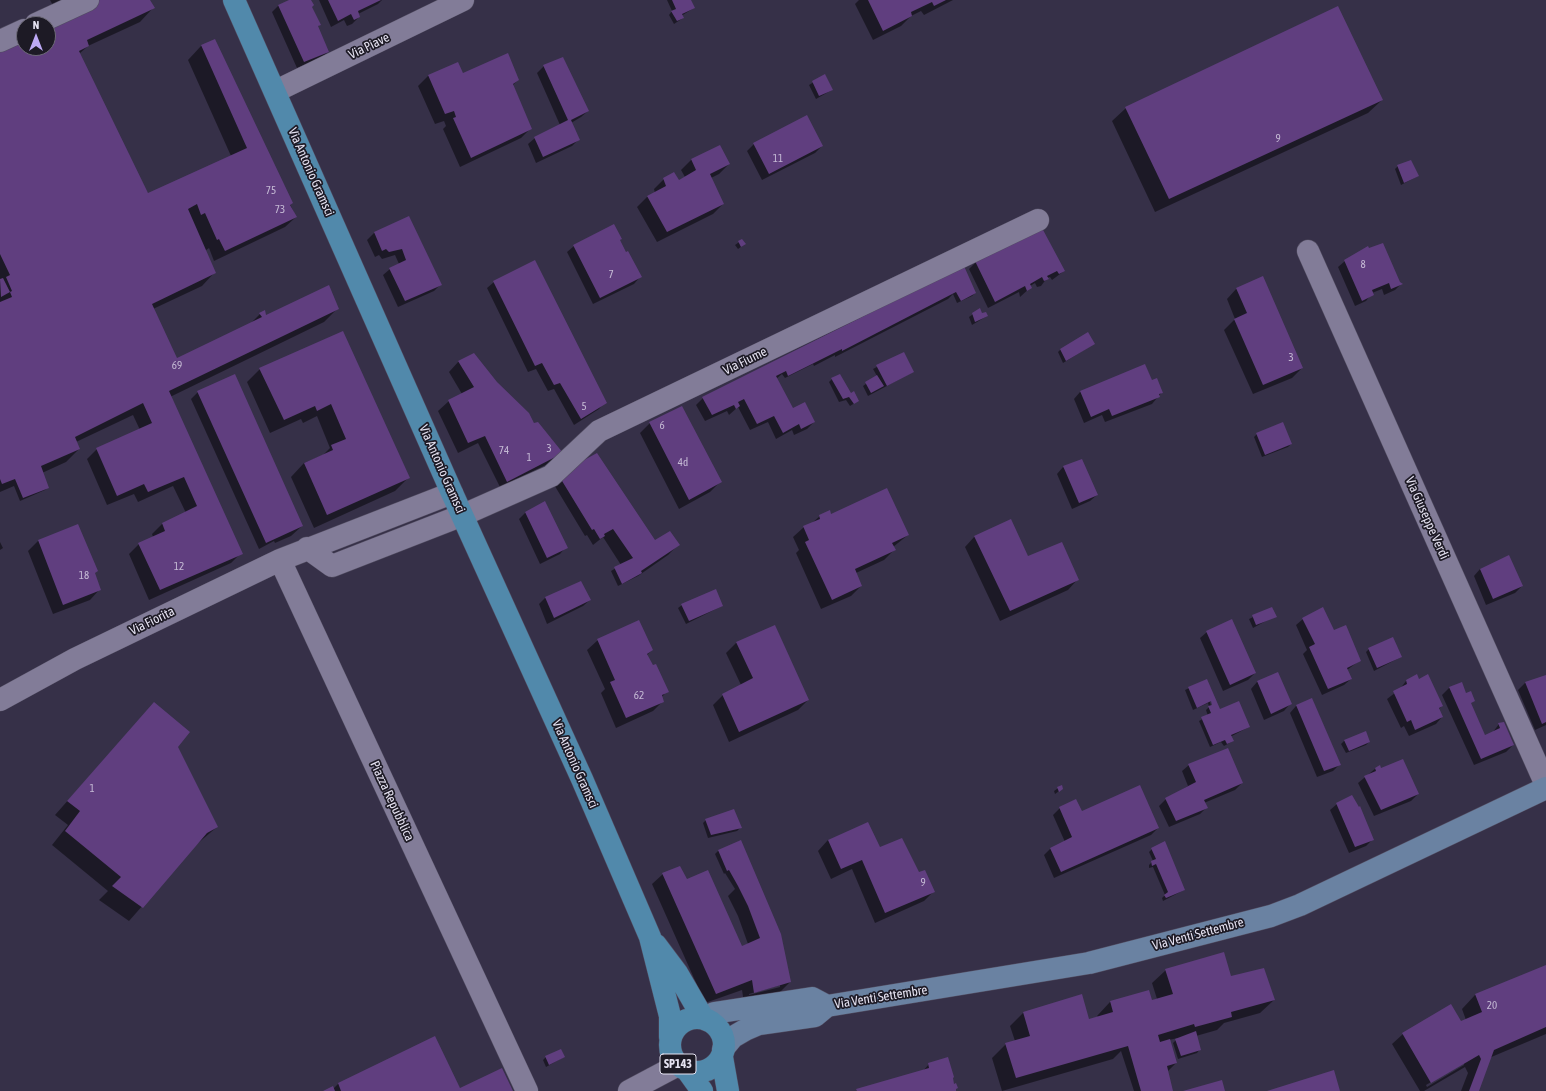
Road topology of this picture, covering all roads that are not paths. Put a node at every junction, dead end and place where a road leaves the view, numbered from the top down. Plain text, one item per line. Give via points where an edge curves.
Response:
1 (88, 0) edge
2 (234, 0) edge
3 (463, 0) edge
4 (53, 16) edge
5 (16, 34) edge
6 (0, 41) edge
7 (276, 91) junction
8 (1038, 220) dead end
9 (1308, 251) dead end
10 (452, 493) junction
11 (462, 514) junction
12 (307, 548) junction
13 (280, 560) junction
14 (0, 700) edge
15 (1546, 785) edge
16 (1546, 788) edge
17 (650, 937) junction
18 (827, 1006) junction
19 (705, 1019) junction
20 (670, 1037) junction
21 (722, 1053) junction
22 (682, 1068) junction
23 (528, 1091) edge
24 (629, 1091) edge
25 (702, 1091) edge
26 (728, 1091) edge

1 - 4 street
2 - 7 main road, Via Antonio Gramsci
3 - 7 street, Via Piave
5 - 6 street
7 - 10 main road, Via Antonio Gramsci
8 - 11 street, Via Fiume via 599,431 550,476
9 - 15 street, Via Giuseppe Verdi
10 - 11 main road, Via Antonio Gramsci
10 - 12 street, Via Fiorita
11 - 12 street via 332,566
11 - 17 main road, Via Antonio Gramsci via 582,779
12 - 13 street, Via Fiorita
13 - 14 street, Via Fiorita via 75,659
13 - 23 street, Piazza Repubblica
16 - 18 street, Via Venti Settembre via 1307,902 1271,916 1089,963
17 - 19 main road, Via Antonio Gramsci via 677,973
17 - 20 main road, Via Antonio Gramsci / SP143 via 670,1016
18 - 19 street, Via Venti Settembre via 812,998 714,1013
18 - 21 street, Via Venti Settembre via 815,1016 759,1024 745,1030 733,1037
19 - 20 main road, SP143 via 692,1018 679,1025
19 - 21 main road via 715,1026 722,1036
20 - 22 main road, SP143 via 670,1052
21 - 22 main road, SP143 via 709,1069 697,1072
21 - 26 main road
22 - 24 street
22 - 25 main road, SP143

